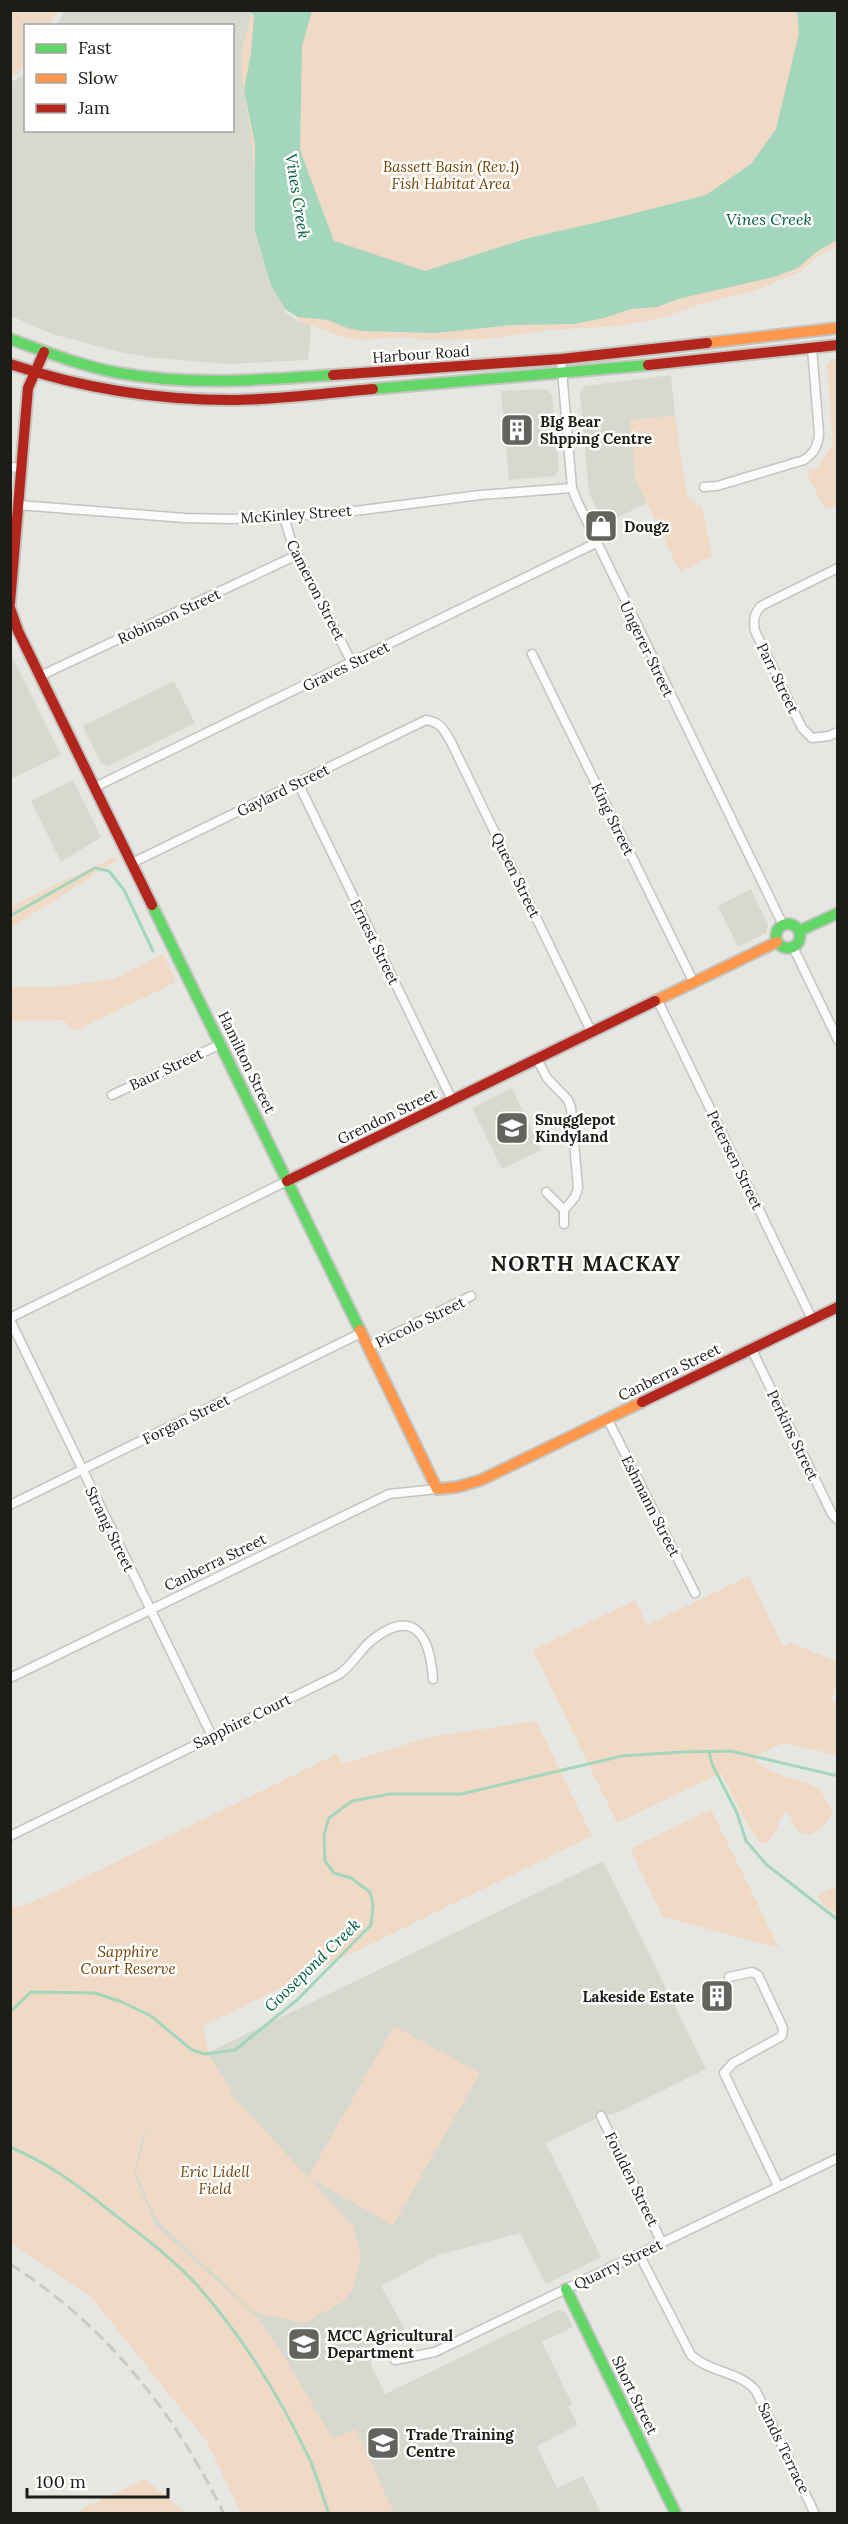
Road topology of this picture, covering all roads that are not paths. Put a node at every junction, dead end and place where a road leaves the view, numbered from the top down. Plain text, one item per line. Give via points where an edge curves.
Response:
1 (837, 328) edge
2 (10, 339) edge
3 (837, 345) edge
4 (812, 348) junction
5 (44, 352) junction
6 (561, 359) junction
7 (10, 364) edge
8 (36, 373) junction
9 (562, 374) junction
10 (16, 468) edge
11 (704, 487) dead end
12 (572, 488) junction
13 (18, 505) junction
14 (284, 517) junction
15 (596, 543) junction
16 (297, 555) junction
17 (837, 568) edge
18 (10, 603) edge
19 (10, 608) edge
20 (532, 654) dead end
21 (352, 663) junction
22 (40, 676) junction
23 (435, 721) joint
24 (837, 732) edge
25 (298, 783) junction
26 (95, 788) junction
27 (132, 863) junction
28 (837, 913) edge
29 (783, 925) junction
30 (799, 932) junction
31 (777, 942) junction
32 (793, 947) junction
33 (694, 983) junction
34 (658, 1001) junction
35 (592, 1033) junction
36 (837, 1040) edge
37 (221, 1044) junction
38 (537, 1059) junction
39 (112, 1095) dead end
40 (452, 1100) junction
41 (287, 1181) junction
42 (546, 1192) dead end
43 (564, 1210) junction
44 (564, 1224) dead end
45 (471, 1296) dead end
46 (837, 1307) edge
47 (10, 1319) edge
48 (812, 1319) junction
49 (361, 1334) junction
50 (368, 1347) junction
51 (751, 1348) junction
52 (607, 1418) junction
53 (82, 1470) junction
54 (437, 1489) junction
55 (10, 1505) edge
56 (837, 1520) edge
57 (695, 1593) dead end
58 (150, 1610) junction
59 (10, 1678) edge
60 (433, 1679) dead end
61 (212, 1736) junction
62 (10, 1836) edge
63 (729, 1977) dead end
64 (601, 2116) dead end
65 (837, 2157) edge
66 (778, 2186) junction
67 (662, 2243) junction
68 (639, 2254) junction
69 (566, 2289) junction
70 (395, 2360) dead end
71 (676, 2514) edge
72 (816, 2514) edge

1 - 6 street, Harbour Road
2 - 5 street, Harbour Road
3 - 4 street, Harbour Road
4 - 9 street, Harbour Road
4 - 11 street via 819,434 812,454 804,460
5 - 6 street, Harbour Road via 133,376 196,382
5 - 8 street
6 - 9 street, Ungerer Street
7 - 8 street, Harbour Road
8 - 9 street, Harbour Road via 137,394 232,400
8 - 10 street via 28,388
9 - 12 street, Ungerer Street
10 - 13 street
12 - 14 street, McKinley Street
12 - 15 street, Ungerer Street
13 - 14 street, McKinley Street via 185,518
13 - 18 street
14 - 16 street, Cameron Street
15 - 21 street, Graves Street
15 - 29 street, Ungerer Street
16 - 21 street, Cameron Street
16 - 22 street, Robinson Street
17 - 24 street, Parr Street via 761,606 755,613 755,631 802,728 812,738
19 - 22 street, Hamilton Street
20 - 33 street, King Street
21 - 26 street, Graves Street
22 - 26 street, Hamilton Street
23 - 25 street, Gaylard Street via 426,720
23 - 35 street, Queen Street via 451,742
25 - 27 street, Gaylard Street
25 - 40 street, Ernest Street
26 - 27 street, Hamilton Street
27 - 37 street, Hamilton Street
28 - 30 street
29 - 30 street via 790,924
29 - 31 street via 776,934
30 - 32 street via 800,939
31 - 32 street via 782,947
31 - 33 street, Grendon Street
32 - 36 street
33 - 34 street, Grendon Street
34 - 35 street, Grendon Street
34 - 48 street, Petersen Street
35 - 38 street, Grendon Street
37 - 39 street, Baur Street
37 - 41 street, Hamilton Street
38 - 40 street, Grendon Street
38 - 43 street via 571,1108 578,1188
40 - 41 street, Grendon Street
41 - 47 street, Grendon Street
41 - 49 street, Hamilton Street
42 - 43 street
43 - 44 street
45 - 50 street, Piccolo Street
46 - 48 street, Canberra Street
47 - 53 street, Strang Street
48 - 51 street, Canberra Street
49 - 50 street, Hamilton Street
49 - 53 street, Forgan Street
50 - 54 street, Hamilton Street
51 - 52 street, Canberra Street
51 - 56 street, Perkins Street
52 - 54 street, Canberra Street via 480,1480
52 - 57 street, Eshmann Street
53 - 55 street, Forgan Street
53 - 58 street, Strang Street
54 - 58 street, Canberra Street via 389,1494
58 - 59 street, Canberra Street
58 - 61 street, Strang Street
60 - 61 street, Sapphire Court via 432,1656 420,1632 402,1625 372,1640 338,1675
61 - 62 street, Sapphire Court
63 - 66 street via 752,1972 758,1975 783,2028 782,2036 773,2043 733,2063 724,2073
64 - 67 street, Foulden Street
65 - 66 street, Quarry Street
66 - 67 street, Quarry Street
67 - 68 street, Quarry Street
68 - 69 street, Quarry Street
68 - 72 street, Sands Terrace via 692,2355 705,2366 746,2381 756,2391
69 - 70 street, Quarry Street via 435,2352
69 - 71 street, Short Street

